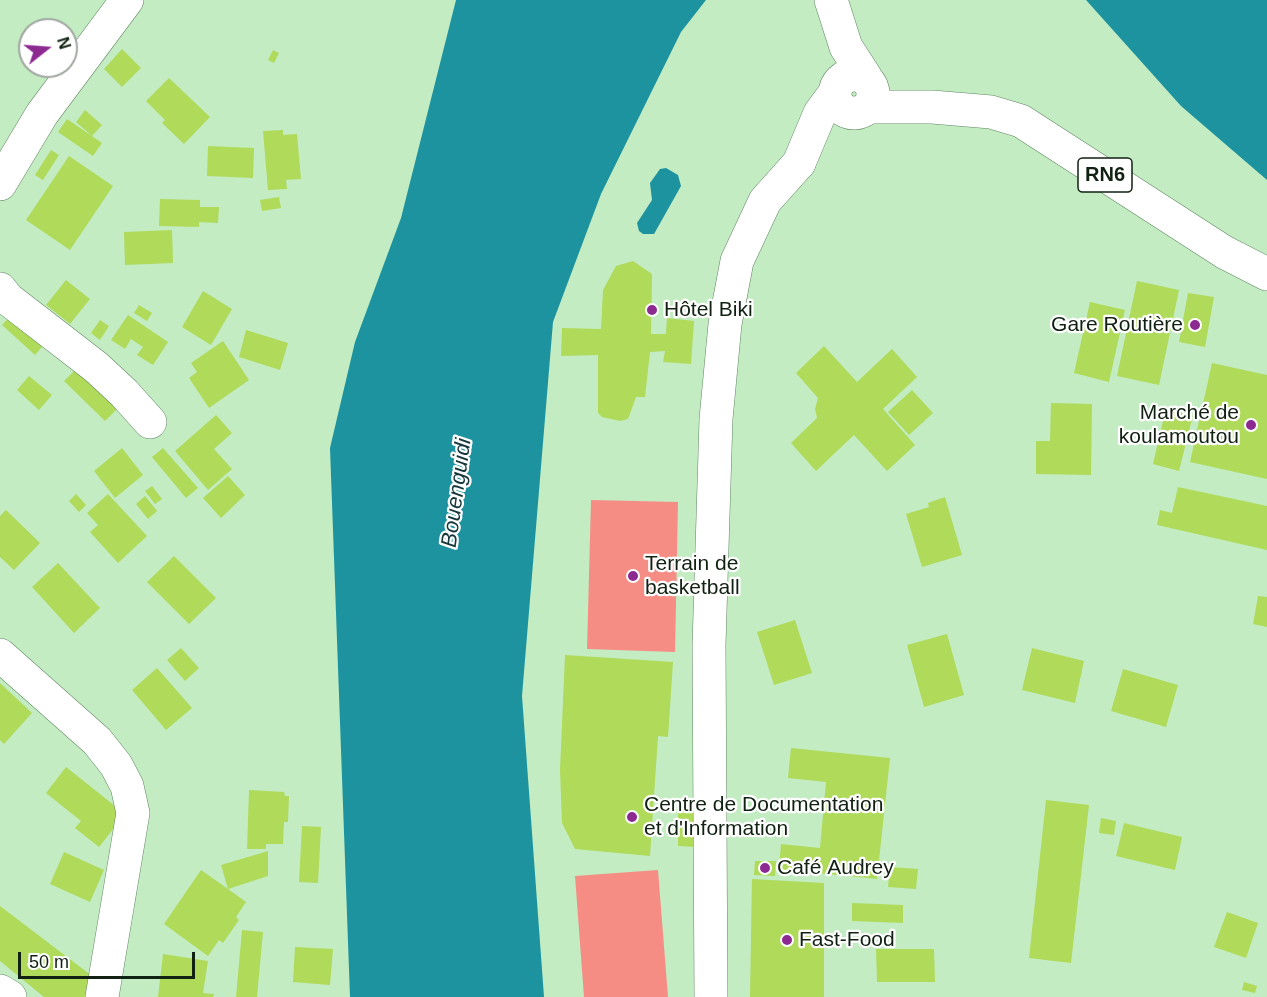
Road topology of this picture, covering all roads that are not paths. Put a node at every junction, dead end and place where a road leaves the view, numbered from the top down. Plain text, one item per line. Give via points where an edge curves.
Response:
1 (127, 0) edge
2 (835, 15) edge
3 (855, 93) junction
4 (0, 184) edge
5 (1267, 274) edge
6 (0, 289) edge
7 (150, 422) dead end
8 (0, 655) edge
9 (0, 991) edge
10 (10, 997) edge
11 (102, 997) edge
12 (711, 997) edge

1 - 4 main road via 42,114
2 - 3 main road via 852,61
3 - 5 main road, RN6 via 991,112 1021,121 1224,252
3 - 12 main road via 820,113 799,164 765,201 737,261 725,324 716,419 709,645
6 - 7 main road via 96,367
8 - 11 main road via 97,741 127,786 134,813
9 - 10 main road

